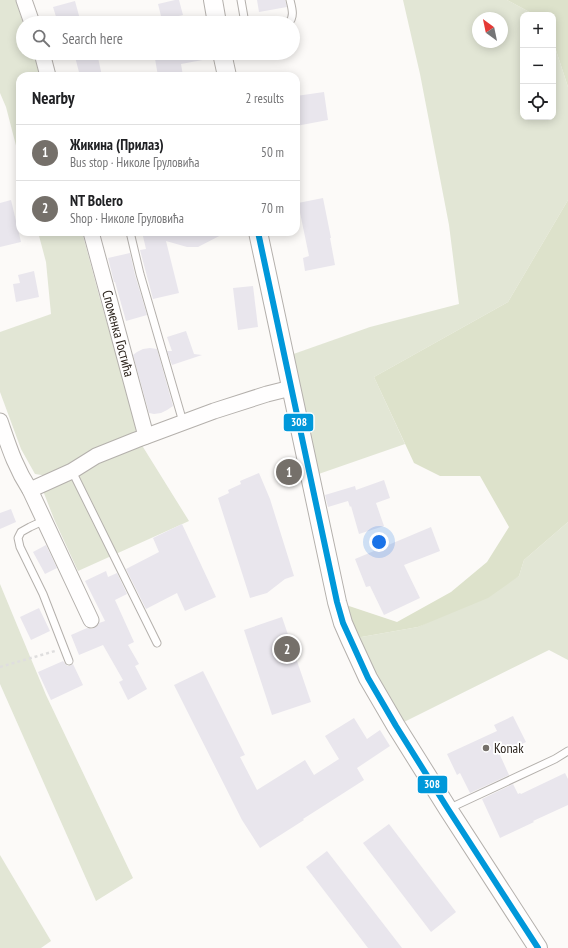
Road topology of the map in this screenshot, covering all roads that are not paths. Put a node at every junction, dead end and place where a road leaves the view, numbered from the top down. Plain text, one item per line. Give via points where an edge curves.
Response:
1 (24, 0) edge
2 (213, 0) edge
3 (241, 0) edge
4 (290, 0) edge
5 (30, 16) edge
6 (216, 16) edge
7 (243, 16) edge
8 (293, 16) edge
9 (44, 60) edge
10 (224, 60) edge
11 (47, 72) edge
12 (226, 72) edge
13 (92, 236) edge
14 (131, 236) edge
15 (259, 236) edge
16 (291, 388) junction
17 (0, 421) edge
18 (183, 422) junction
19 (146, 436) junction
20 (72, 471) junction
21 (30, 490) junction
22 (45, 520) junction
23 (91, 620) dead end
24 (157, 644) dead end
25 (69, 661) dead end
26 (568, 751) edge
27 (448, 809) junction
28 (538, 948) edge

1 - 5 street
2 - 6 street
3 - 7 lane
4 - 8 lane
9 - 11 street
10 - 12 street
13 - 19 street, Споменка Гостића
14 - 18 lane
15 - 16 street
16 - 18 street
16 - 27 street via 343,623 368,678
17 - 21 street via 12,455
18 - 19 street
19 - 20 street via 96,456
20 - 21 street
20 - 24 lane
21 - 22 street
22 - 23 street
22 - 25 lane via 22,532 18,538
26 - 27 lane
27 - 28 street

